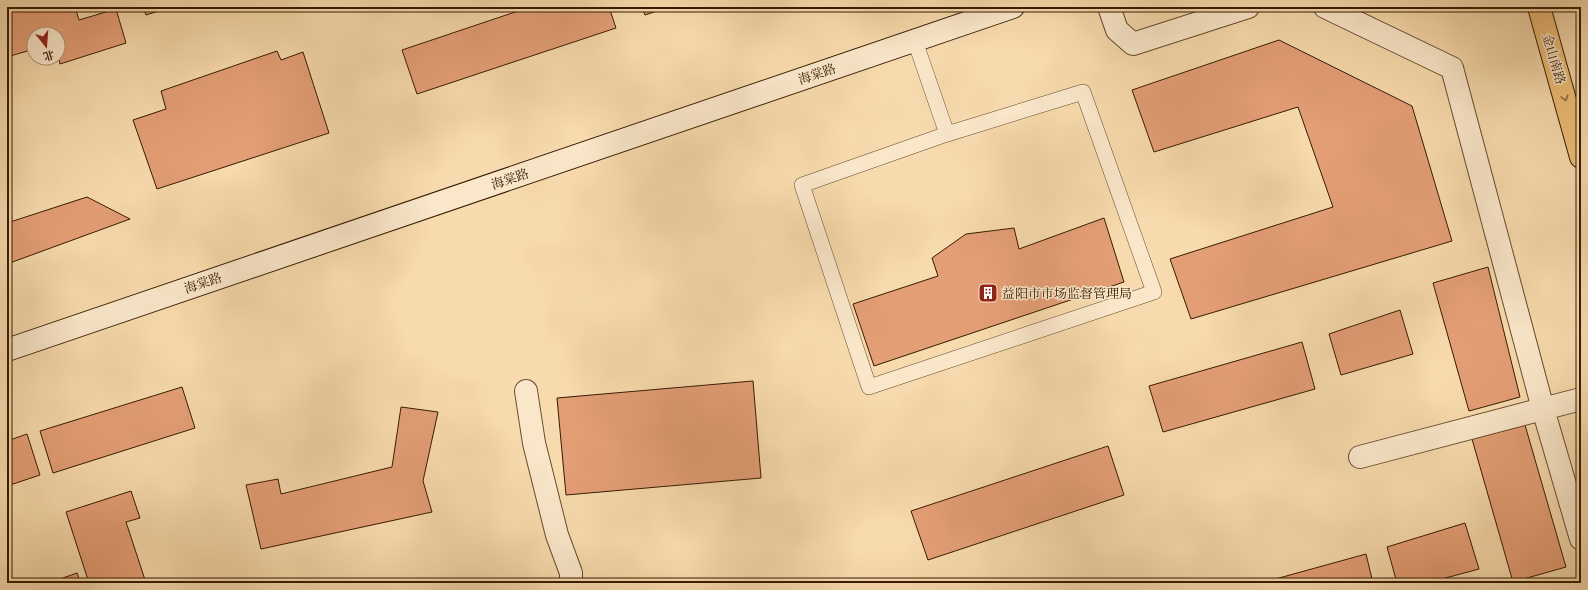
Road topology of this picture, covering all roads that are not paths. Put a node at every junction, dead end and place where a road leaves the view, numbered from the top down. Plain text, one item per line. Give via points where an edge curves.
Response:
1 (1013, 7) edge
2 (1109, 7) edge
3 (1248, 7) edge
4 (1324, 7) edge
5 (1539, 7) edge
6 (915, 41) junction
7 (947, 134) junction
8 (1581, 157) edge
9 (7, 350) edge
10 (526, 390) dead end
11 (1581, 399) edge
12 (1543, 409) junction
13 (1360, 457) dead end
14 (1581, 539) edge
15 (571, 583) edge

1 - 6 street, 海棠路
2 - 3 street via 1117,30 1133,44
4 - 12 street via 1452,68
5 -> 8 highway, 金山南路
6 - 7 lane
6 - 9 street, 海棠路
7 - 7 lane via 802,185 869,387 1154,292 1083,92
10 - 15 street via 534,443 557,535 571,573
11 - 12 street
12 - 13 street
12 - 14 street

